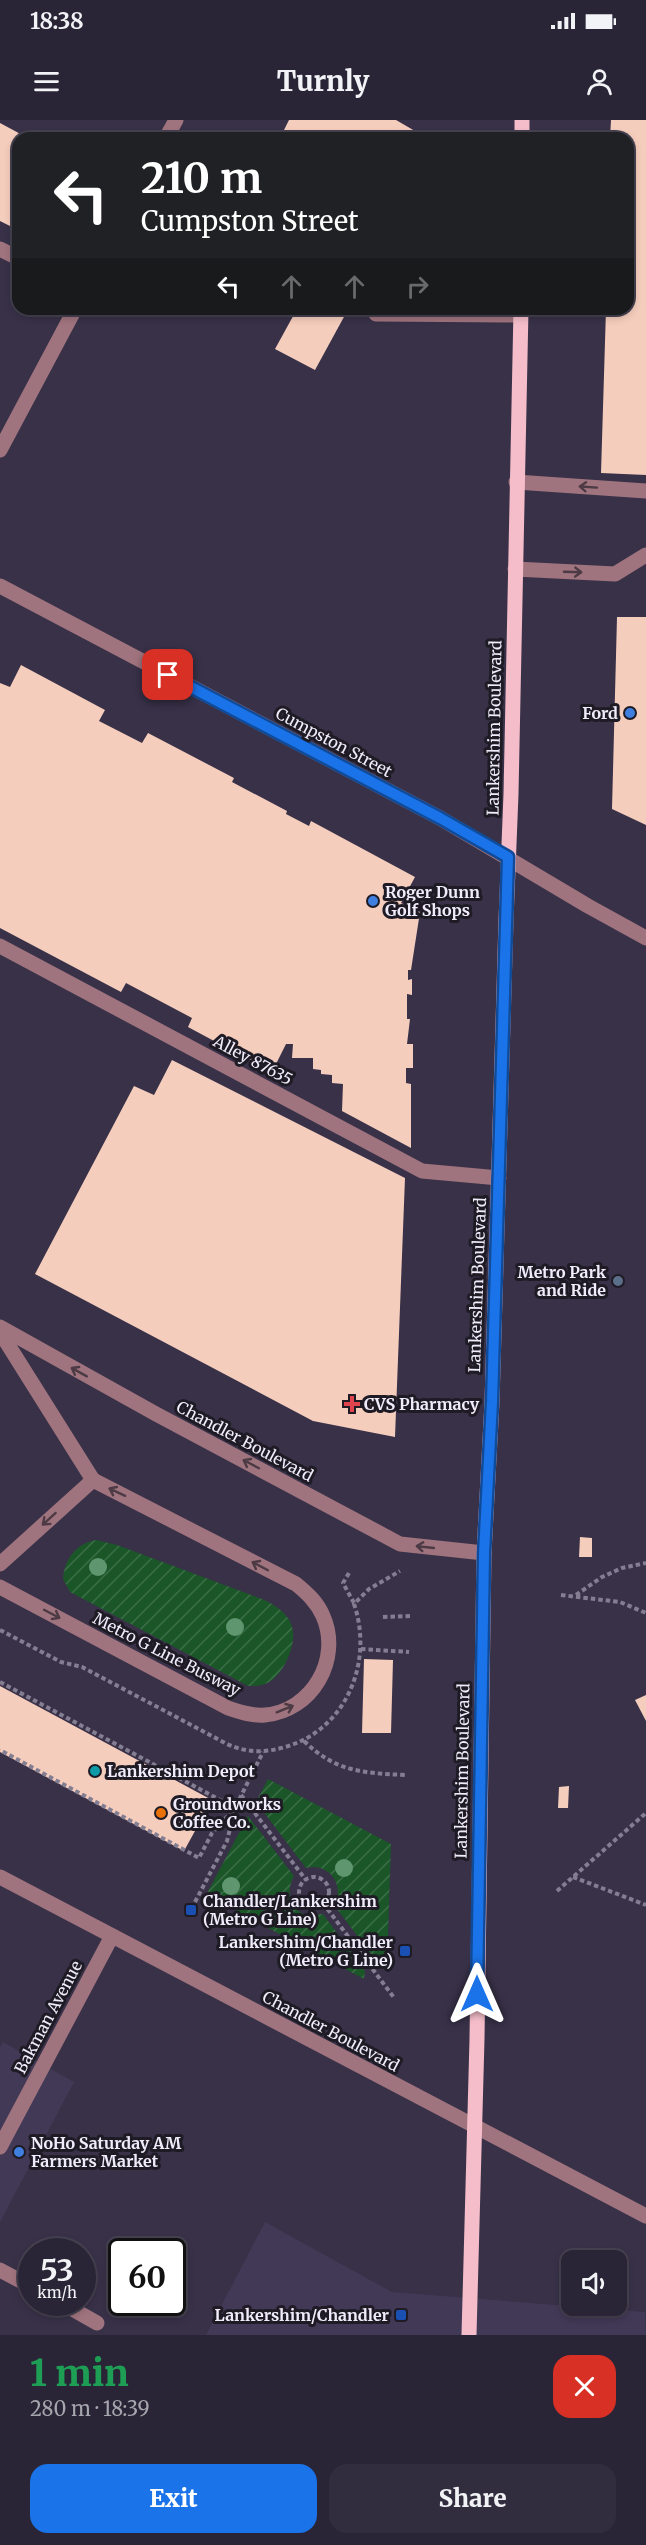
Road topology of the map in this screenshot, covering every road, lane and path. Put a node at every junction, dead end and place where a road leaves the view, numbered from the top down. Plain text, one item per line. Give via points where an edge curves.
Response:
1 (72, 315) edge
2 (521, 315) edge
3 (0, 450) edge
4 (516, 482) junction
5 (646, 491) edge
6 (646, 555) edge
7 (515, 569) junction
8 (0, 586) edge
9 (508, 857) junction
10 (646, 938) edge
11 (0, 946) edge
12 (499, 1178) junction
13 (0, 1327) edge
14 (0, 1332) edge
15 (93, 1480) junction
16 (484, 1553) junction
17 (646, 1563) edge
18 (0, 1564) edge
19 (348, 1573) dead end
20 (0, 1587) edge
21 (561, 1595) dead end
22 (576, 1595) junction
23 (354, 1604) dead end
24 (646, 1612) edge
25 (411, 1616) dead end
26 (383, 1617) dead end
27 (361, 1648) dead end
28 (409, 1652) dead end
29 (0, 1682) edge
30 (304, 1741) dead end
31 (0, 1750) edge
32 (263, 1752) dead end
33 (405, 1775) dead end
34 (241, 1795) junction
35 (235, 1808) junction
36 (646, 1813) edge
37 (573, 1876) junction
38 (0, 1877) edge
39 (306, 1880) junction
40 (557, 1891) dead end
41 (195, 1902) dead end
42 (323, 1903) junction
43 (646, 1905) edge
44 (112, 1936) junction
45 (395, 1999) dead end
46 (474, 2125) junction
47 (0, 2147) edge
48 (646, 2216) edge
49 (0, 2270) edge
50 (18, 2280) edge
51 (85, 2316) edge
52 (97, 2323) dead end
53 (469, 2335) edge

1 - 3 street
2 - 4 main road, Lankershim Boulevard
5 -> 4 street
4 - 7 main road, Lankershim Boulevard
7 -> 6 street via 615,574
7 - 9 main road, Lankershim Boulevard
8 - 9 street, Cumpston Street
9 - 10 street, Cumpston Street
9 - 12 main road, Lankershim Boulevard
11 - 12 street, Alley 87635 via 422,1171
12 - 16 main road, Lankershim Boulevard
16 -> 13 street, Chandler Boulevard via 400,1544
14 - 15 street
15 -> 18 street
20 -> 15 street, Metro G Line Busway via 228,1708 265,1715 300,1702 318,1681 329,1654 323,1615 311,1597 296,1584
16 - 46 main road, Lankershim Boulevard
17 - 22 path via 602,1576
19 - 23 path via 343,1583
21 - 22 path
22 - 24 path via 620,1602
25 - 26 path
27 - 28 path
29 - 35 path
30 - 33 path via 333,1764 356,1772
31 - 35 path via 199,1858 212,1833
32 - 34 path
34 - 35 path
34 - 39 path
35 - 41 path via 227,1841
36 - 37 path
37 - 40 path
37 - 43 path
38 - 44 street, Chandler Boulevard
39 - 42 path via 318,1877 326,1883 328,1891
39 - 42 path via 300,1887 302,1900 310,1906
42 - 45 path
44 - 46 street, Chandler Boulevard
44 - 47 street, Bakman Avenue
46 - 48 street, Chandler Boulevard
46 - 53 main road, Lankershim Boulevard
49 - 50 street
51 - 52 street

